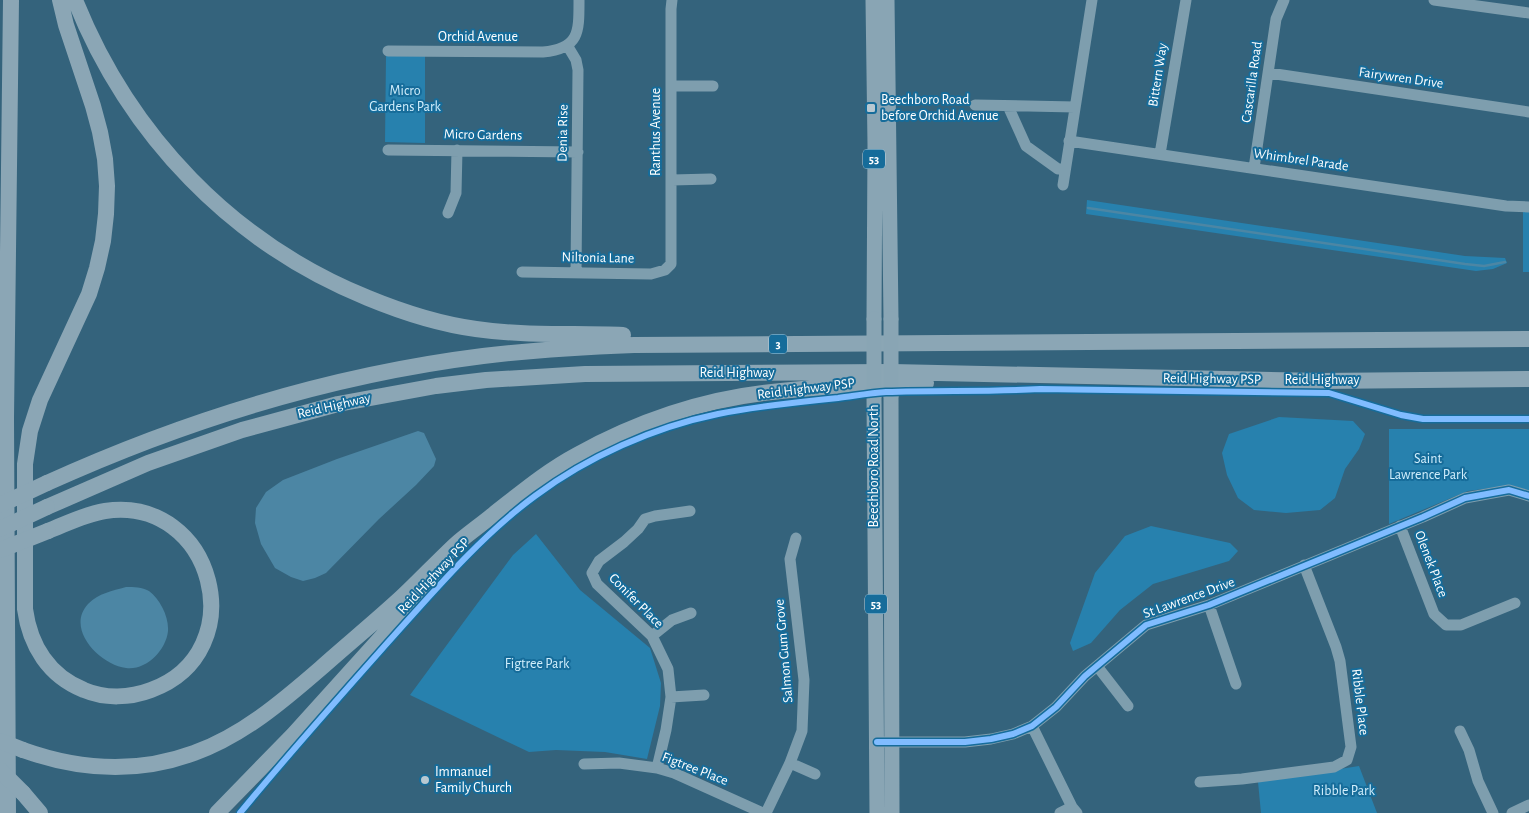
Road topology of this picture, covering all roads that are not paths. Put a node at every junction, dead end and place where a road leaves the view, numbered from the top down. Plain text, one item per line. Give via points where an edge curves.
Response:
1 (11, 0) edge
2 (60, 0) edge
3 (75, 0) edge
4 (579, 0) edge
5 (672, 0) edge
6 (873, 0) edge
7 (887, 0) edge
8 (1092, 0) edge
9 (1186, 0) edge
10 (1284, 0) edge
11 (1434, 0) edge
12 (1490, 4) edge
13 (1529, 13) edge
14 (567, 45) junction
15 (388, 51) dead end
16 (1269, 73) junction
17 (671, 86) junction
18 (713, 86) dead end
19 (975, 105) dead end
20 (1008, 106) junction
21 (1075, 107) junction
22 (1529, 112) edge
23 (1069, 141) junction
24 (388, 150) dead end
25 (457, 150) junction
26 (578, 152) junction
27 (1160, 154) junction
28 (1254, 168) junction
29 (1065, 169) junction
30 (711, 179) dead end
31 (672, 180) junction
32 (1063, 185) dead end
33 (1529, 207) edge
34 (448, 213) dead end
35 (671, 264) joint
36 (522, 272) dead end
37 (576, 273) junction
38 (1529, 338) edge
39 (803, 344) junction
40 (1228, 379) junction
41 (1529, 379) edge
42 (47, 481) junction
43 (0, 495) edge
44 (1529, 496) edge
45 (0, 505) edge
46 (690, 511) dead end
47 (493, 515) junction
48 (1400, 526) junction
49 (0, 529) edge
50 (796, 538) dead end
51 (0, 550) edge
52 (1304, 565) junction
53 (1515, 603) dead end
54 (1209, 605) junction
55 (691, 613) dead end
56 (652, 636) junction
57 (1097, 666) junction
58 (1236, 684) dead end
59 (704, 695) dead end
60 (671, 696) junction
61 (1128, 706) dead end
62 (1032, 726) junction
63 (1460, 731) dead end
64 (0, 741) edge
65 (884, 742) junction
66 (584, 764) dead end
67 (790, 764) junction
68 (656, 768) junction
69 (0, 770) edge
70 (815, 774) dead end
71 (1200, 782) dead end
72 (1529, 805) edge
73 (1075, 810) edge
74 (8, 813) edge
75 (40, 813) edge
76 (217, 813) edge
77 (765, 813) edge
78 (877, 813) edge
79 (892, 813) edge
80 (1060, 813) edge
81 (1493, 813) edge
82 (1512, 813) edge

1 - 74 highway via 6,420
2 - 51 highway, bridge via 100,132 106,177 106,214 99,259 89,294 40,400 30,431 25,464 25,609 26,623 36,649 64,680 89,692 117,697 158,688 181,673 202,645 212,612 206,570 183,536 154,517 119,510 92,514 48,531
3 - 39 highway via 98,53 131,108 160,147 193,183 242,226 323,278 413,314 477,329
4 - 14 street via 578,31
5 - 17 street, Ranthus Avenue
6 - 65 main road, Beechboro Road North / 53, bridge via 874,396
7 - 65 main road, Beechboro Road North / 53, bridge via 891,396
8 - 21 street
9 - 27 street, Bittern Way
10 - 16 street, Cascarilla Road via 1276,19
11 - 12 street
12 - 13 street
14 - 15 street, Orchid Avenue via 543,52
14 - 26 street, Denia Rise via 578,70
16 - 22 street, Fairywren Drive
16 - 28 street, Cascarilla Road
17 - 18 street
17 - 31 street, Ranthus Avenue
19 - 20 street
20 - 21 street
20 - 29 street via 1026,146 1058,169
21 - 23 street
23 - 27 street, Whimbrel Parade
23 - 29 street
24 - 25 street, Micro Gardens
25 - 26 street, Micro Gardens
25 - 34 street via 456,192
26 - 37 street, Denia Rise
27 - 28 street, Whimbrel Parade
28 - 33 street, Whimbrel Parade
29 - 32 street
30 - 31 street
31 - 35 street, Ranthus Avenue
35 - 37 street, Niltonia Lane via 665,270 651,274
36 - 37 street, Niltonia Lane
38 - 39 highway, Reid Highway / 3
39 - 42 highway, Reid Highway / 3 via 584,347 433,363 276,398 188,426
40 - 41 highway, Reid Highway / 3
40 - 47 highway via 972,380 771,392 722,400 668,414 577,455 529,486
40 - 49 highway, Reid Highway / 3, bridge via 872,372 585,374 436,386 338,404 242,430 148,462
42 - 43 highway
42 - 45 highway, bridge
44 - 48 street, St Lawrence Drive via 1509,490 1465,498
46 - 56 street, Conifer Place via 645,519 624,542 599,561 592,573 597,584
47 - 64 highway, bridge via 456,544 402,597 305,682 246,727 220,742 165,762 107,768 49,759
47 - 76 highway via 293,735
48 - 52 street, St Lawrence Drive
48 - 53 street, Olenek Place via 1434,614 1446,625 1461,625
50 - 67 street, Salmon Gum Grove via 790,559 804,680 804,708 802,731
52 - 54 street, St Lawrence Drive
52 - 71 street, Ribble Place via 1340,662 1351,747 1347,760 1334,768
54 - 57 street, St Lawrence Drive via 1146,625
54 - 58 street
55 - 56 street via 672,620
56 - 60 street, Conifer Place via 668,669
57 - 61 street
57 - 62 street, St Lawrence Drive
59 - 60 street
60 - 68 street, Conifer Place
62 - 65 street, St Lawrence Drive via 1012,734 965,742
62 - 73 street
63 - 81 street
65 - 78 main road, Beechboro Road North / 53
65 - 79 main road, Beechboro Road North / 53
66 - 68 street, Figtree Place via 618,763
67 - 70 street
67 - 77 street, Salmon Gum Grove
68 - 77 street, Figtree Place
69 - 75 highway, bridge
72 - 82 street
73 - 80 street

